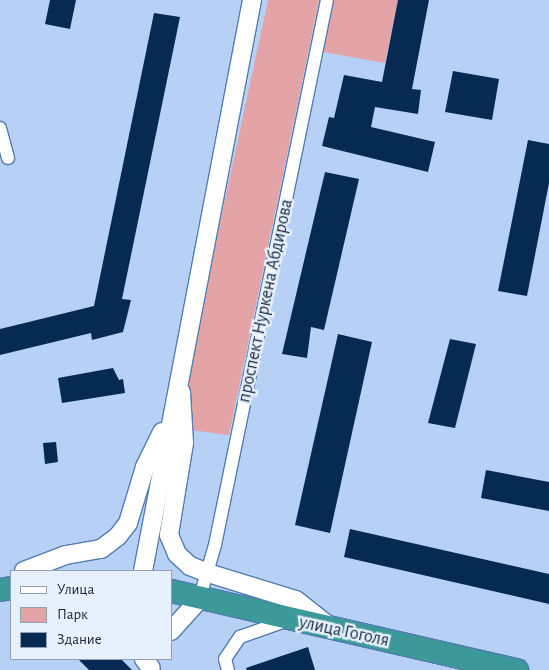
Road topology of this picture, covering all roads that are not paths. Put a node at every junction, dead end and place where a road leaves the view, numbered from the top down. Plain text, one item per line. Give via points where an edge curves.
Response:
1 (252, 0) edge
2 (327, 0) edge
3 (0, 128) edge
4 (8, 158) dead end
5 (179, 374) junction
6 (171, 414) junction
7 (27, 570) edge
8 (143, 570) edge
9 (208, 574) junction
10 (172, 591) edge
11 (199, 600) junction
12 (288, 620) junction
13 (335, 630) junction
14 (172, 631) edge
15 (228, 670) edge
16 (517, 670) edge

1 - 5 main road
2 - 9 street, проспект Нуркена Абдирова
3 - 4 street
5 - 6 main road
5 - 9 main road via 184,443 169,535 177,554 190,566
6 - 7 main road via 145,467 128,523 118,536 101,549 66,556
6 - 8 main road
9 - 11 street, проспект Нуркена Абдирова
9 - 13 main road via 296,600
10 - 11 highway, улица Гоголя
11 - 12 highway, улица Гоголя
11 - 14 main road
12 - 13 highway, улица Гоголя
12 - 15 street via 240,638 225,659
13 - 16 highway, улица Гоголя

